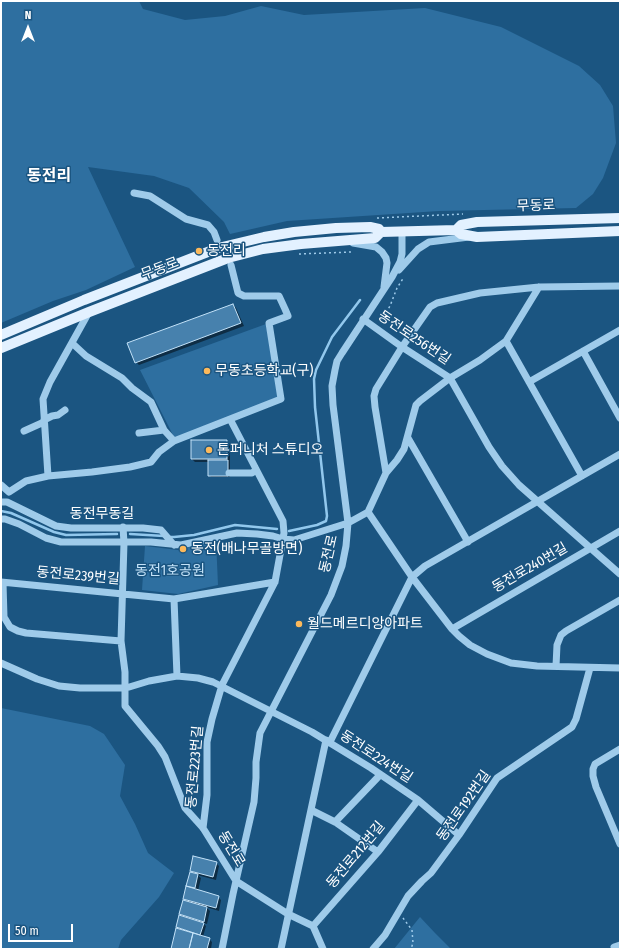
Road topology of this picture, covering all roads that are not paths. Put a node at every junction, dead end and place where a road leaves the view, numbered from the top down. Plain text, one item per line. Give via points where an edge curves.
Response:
1 (134, 192) dead end
2 (620, 218) edge
3 (456, 230) junction
4 (620, 231) edge
5 (381, 232) junction
6 (402, 232) junction
7 (477, 236) junction
8 (217, 240) dead end
9 (337, 240) junction
10 (231, 265) dead end
11 (620, 286) edge
12 (539, 287) junction
13 (384, 290) junction
14 (89, 312) junction
15 (363, 320) junction
16 (620, 330) edge
17 (1, 335) edge
18 (506, 341) junction
19 (72, 343) junction
20 (402, 347) junction
21 (1, 348) edge
22 (583, 351) junction
23 (450, 378) junction
24 (529, 382) junction
25 (65, 410) dead end
26 (620, 418) edge
27 (230, 419) junction
28 (44, 421) junction
29 (164, 430) junction
30 (24, 431) dead end
31 (139, 433) dead end
32 (408, 438) junction
33 (174, 441) junction
34 (620, 454) edge
35 (256, 470) junction
36 (386, 473) junction
37 (229, 474) dead end
38 (48, 476) junction
39 (582, 476) junction
40 (1, 485) edge
41 (9, 492) junction
42 (538, 501) junction
43 (4, 502) edge
44 (368, 512) junction
45 (1, 519) edge
46 (348, 523) junction
47 (123, 527) junction
48 (620, 531) edge
49 (283, 540) junction
50 (468, 542) junction
51 (124, 543) junction
52 (178, 545) junction
53 (591, 548) junction
54 (620, 574) edge
55 (412, 577) junction
56 (275, 582) junction
57 (2, 583) edge
58 (122, 593) junction
59 (174, 599) junction
60 (620, 600) edge
61 (452, 629) junction
62 (121, 641) junction
63 (1, 663) edge
64 (556, 666) junction
65 (590, 668) junction
66 (620, 668) edge
67 (177, 676) junction
68 (222, 685) junction
69 (126, 688) junction
70 (271, 712) junction
71 (328, 741) junction
72 (620, 749) edge
73 (380, 775) junction
74 (418, 800) junction
75 (311, 810) junction
76 (334, 822) junction
77 (203, 828) junction
78 (459, 835) junction
79 (620, 844) edge
80 (378, 852) junction
81 (236, 882) junction
82 (288, 914) junction
83 (313, 926) junction
84 (222, 949) edge
85 (280, 949) edge
86 (324, 949) edge
87 (372, 949) edge

1 - 8 street via 150,196 186,220 208,225
2 - 3 main road, 무동로 via 477,222 462,225
3 - 6 main road, 무동로
3 - 7 main road, 무동로 via 461,234
4 - 7 main road, 무동로
5 - 6 main road, 무동로
5 - 9 main road, 무동로 via 375,238
5 - 17 main road, 무동로 via 370,227 336,228 294,232 231,244 84,300
6 - 13 street, 동전로 via 400,262
7 - 13 street via 425,244 411,255
9 - 13 street via 376,247 382,252 387,264
9 - 14 main road, 무동로 via 262,249 228,258
10 - 27 street via 238,293 244,296 279,296 288,316 269,323 281,399
11 - 12 street
12 - 18 street
12 - 20 street via 480,292 438,303 430,307
13 - 15 street, 동전로
14 - 19 street
14 - 21 main road, 무동로
15 - 20 street, 동전로256번길
15 - 46 street, 동전로 via 337,361 332,386
16 - 22 street
18 - 23 street
18 - 24 street
19 - 28 street via 43,399
19 - 29 street via 86,356 122,378 151,402
20 - 23 street, 동전로256번길
20 - 36 street via 379,382 374,396
22 - 24 street
22 - 26 street
23 - 32 street via 416,405
23 - 42 street via 502,466
24 - 39 street
25 - 28 street
27 - 33 street
27 - 35 street
28 - 30 street
28 - 38 street
29 - 31 street
29 - 33 street
32 - 36 street via 404,449
32 - 50 street
33 - 38 street via 151,462 142,465
34 - 39 street
35 - 37 street via 252,473
35 - 49 street via 283,521
36 - 44 street
38 - 41 street via 26,481
39 - 42 street
40 - 41 street
41 - 43 street
42 - 50 street
42 - 53 street
43 - 47 street, 동전무동길 via 56,526
44 - 46 street
44 - 55 street
45 - 51 street via 12,521 46,538 61,542
46 - 49 street via 294,540
46 - 70 street, 동전로 via 342,566 331,595
47 - 51 street
47 - 52 street, 동전무동길 via 161,530
48 - 53 street, 동전로240번길
49 - 52 street via 262,534 237,533
49 - 56 street
50 - 55 street via 425,566
51 - 52 street
51 - 58 street
53 - 54 street
53 - 61 street, 동전로240번길
55 - 61 street
55 - 71 street
56 - 59 street, 동전로239번길
56 - 68 street, 동전로223번길
57 - 58 street, 동전로239번길
57 - 62 street, 동전로239번길 via 4,617 10,627 18,631
58 - 59 street, 동전로239번길
58 - 62 street
59 - 67 street
60 - 64 street via 560,635
61 - 64 street via 470,645 511,663
62 - 69 street
63 - 69 street via 59,686
64 - 65 street
65 - 66 street
65 - 78 street, 동전로192번길 via 572,727 497,778
67 - 68 street via 198,678
67 - 69 street
68 - 70 street
68 - 77 street, 동전로223번길 via 208,737 207,795
69 - 77 street, 동전로 via 125,706 158,746 165,757 185,808
70 - 71 street, 동전로224번길
70 - 81 street, 동전로 via 260,733 254,802
71 - 73 street, 동전로224번길
71 - 75 street
72 - 79 street via 595,764 593,776
73 - 74 street, 동전로224번길
73 - 76 street
74 - 78 street, 동전로224번길
74 - 80 street, 동전로212번길
75 - 76 street
75 - 82 street
76 - 80 street
77 - 81 street, 동전로
78 - 87 street, 동전로192번길 via 431,874 408,896 385,935
80 - 83 street, 동전로212번길
81 - 82 street
81 - 84 street, 동전로
82 - 83 street
82 - 85 street
83 - 86 street

